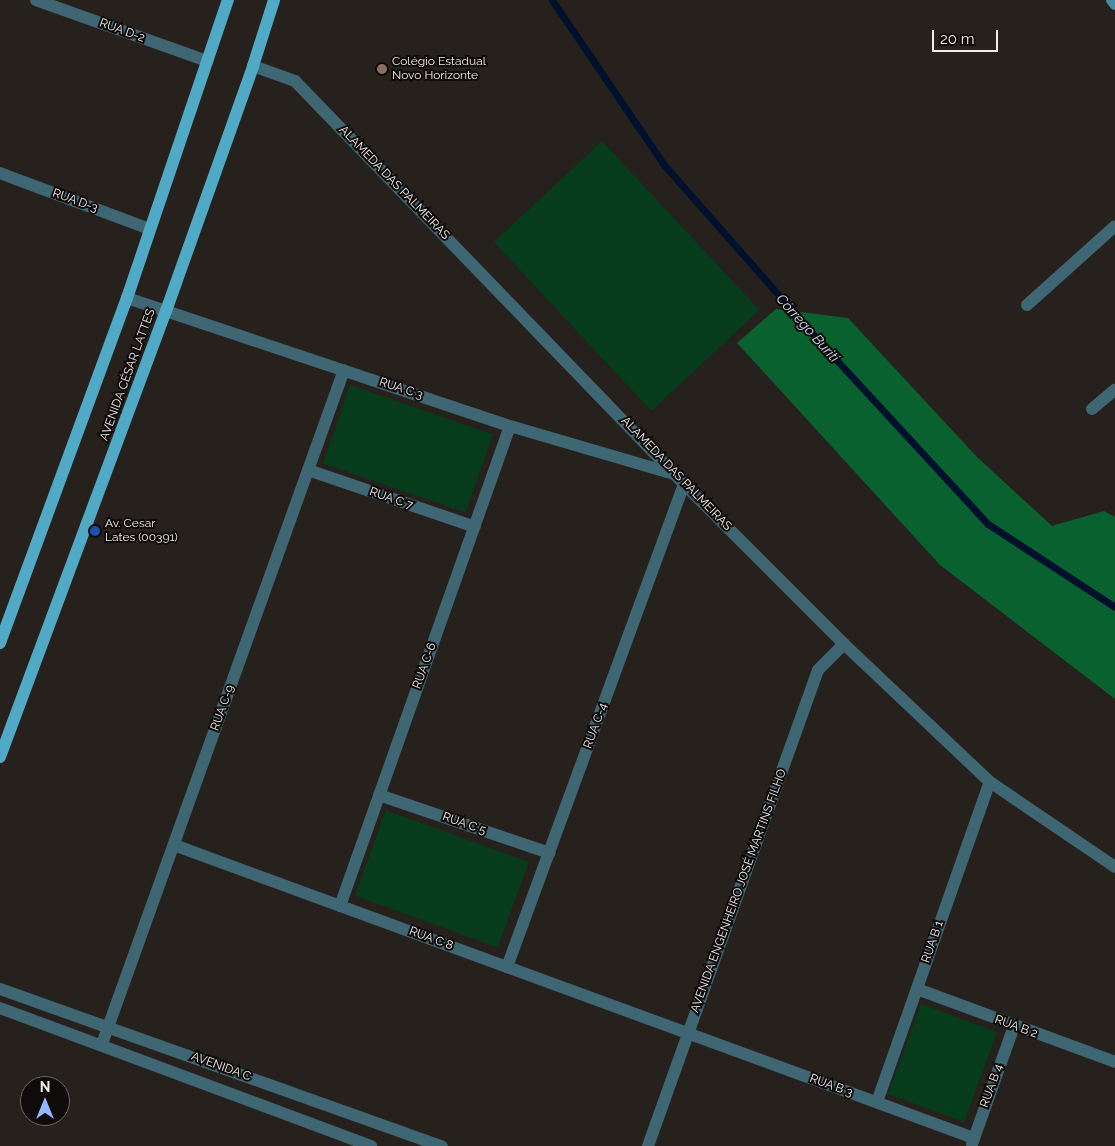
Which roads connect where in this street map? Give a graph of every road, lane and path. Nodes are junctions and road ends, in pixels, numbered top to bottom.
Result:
1 (36, 0) edge
2 (228, 0) edge
3 (274, 0) edge
4 (1112, 0) edge
5 (1115, 4) edge
6 (207, 61) junction
7 (253, 66) junction
8 (0, 173) edge
9 (1115, 226) edge
10 (150, 229) junction
11 (127, 298) junction
12 (1027, 305) dead end
13 (166, 311) junction
14 (344, 370) junction
15 (1115, 390) edge
16 (1092, 409) dead end
17 (510, 426) junction
18 (308, 470) junction
19 (680, 479) junction
20 (474, 527) junction
21 (0, 643) edge
22 (844, 644) junction
23 (0, 757) edge
24 (990, 782) junction
25 (379, 796) junction
26 (174, 845) junction
27 (550, 853) junction
28 (1115, 867) edge
29 (340, 906) junction
30 (508, 967) junction
31 (917, 988) junction
32 (0, 989) edge
33 (0, 1008) edge
34 (1014, 1026) junction
35 (108, 1027) junction
36 (688, 1033) junction
37 (102, 1044) junction
38 (1115, 1062) edge
39 (877, 1102) junction
40 (973, 1142) edge
41 (371, 1146) edge
42 (440, 1146) edge
43 (648, 1146) edge

1 - 6 street, RUA D-2
2 - 6 main road
3 - 7 main road, AVENIDA CÉSAR LATTES
4 - 5 main road
6 - 10 main road
7 - 13 main road, AVENIDA CÉSAR LATTES
7 - 19 street, ALAMEDA DAS PALMEIRAS
8 - 10 street, RUA D-3
9 - 12 street
10 - 11 main road
11 - 13 street, RUA C 3
11 - 21 main road
13 - 14 street, RUA C 3
13 - 23 main road, AVENIDA CÉSAR LATTES
14 - 17 street, RUA C 3
14 - 18 street, RUA C-9
15 - 16 street
17 - 19 street, RUA C 3
17 - 20 street, RUA C-6
18 - 20 street, RUA C 7
18 - 26 street, RUA C-9
19 - 22 street, ALAMEDA DAS PALMEIRAS
19 - 27 street, RUA C-4
20 - 25 street, RUA C-6
22 - 24 street, ALAMEDA DAS PALMEIRAS
22 - 36 street, AVENIDA ENGENHEIRO JOSÉ MARTINS FILHO
24 - 28 street, ALAMEDA DAS PALMEIRAS
24 - 31 street, RUA B 1
25 - 27 street, RUA C 5
25 - 29 street, RUA C-6
26 - 29 street, RUA C 8
26 - 35 street, RUA C-9
27 - 30 street, RUA C-4
29 - 30 street, RUA C 8
30 - 36 street, RUA C 8
31 - 34 street, RUA B 2
31 - 39 street, RUA B 1
32 - 35 street, AVENIDA C
33 - 37 street, AVENIDA C
34 - 38 street, RUA B 2
34 - 40 street, RUA B 4
35 - 37 street, RUA C-9
35 - 42 street, AVENIDA C
36 - 39 street, RUA B 3
36 - 43 street, AVENIDA ENGENHEIRO JOSÉ MARTINS FILHO
37 - 41 street, AVENIDA C
39 - 40 street, RUA B 3

